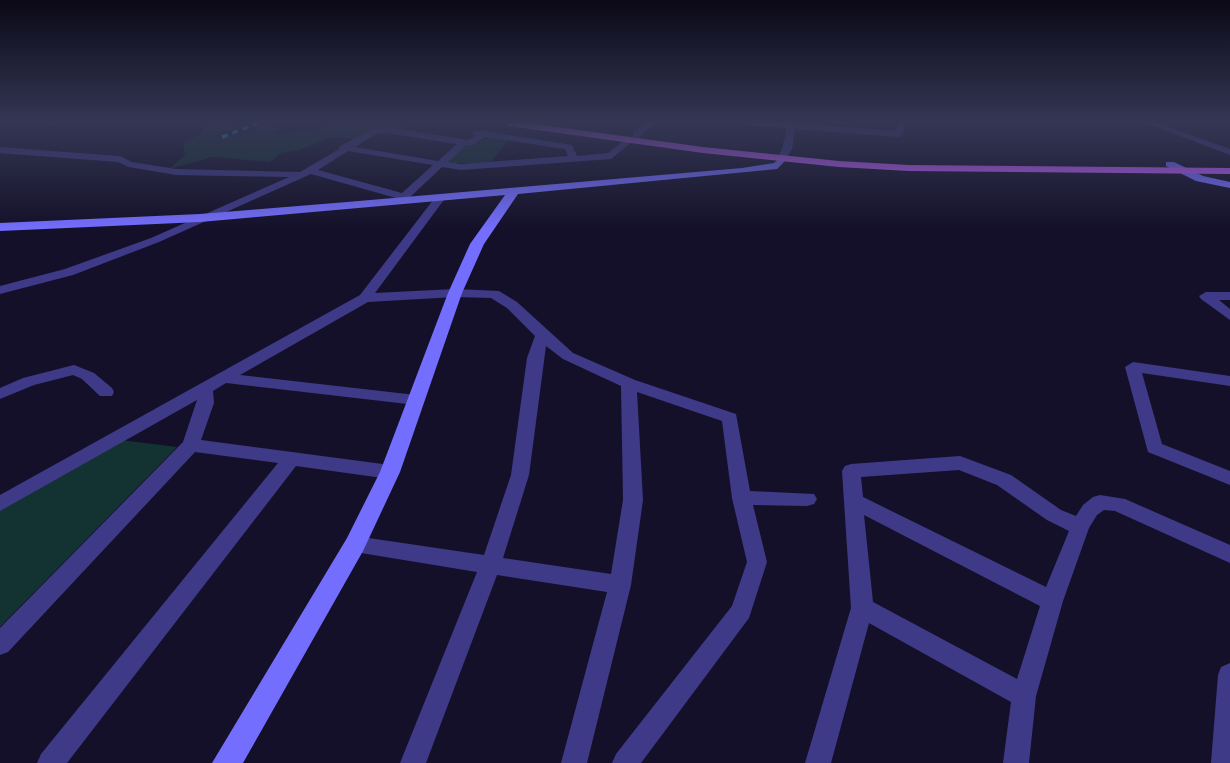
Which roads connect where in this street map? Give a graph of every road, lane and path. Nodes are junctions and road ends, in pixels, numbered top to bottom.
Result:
1 (115, 159) edge
2 (327, 159) edge
3 (403, 159) edge
4 (446, 159) edge
5 (575, 159) joint
6 (580, 159) edge
7 (782, 159) edge
8 (801, 159) edge
9 (439, 165) junction
10 (1230, 165) edge
11 (1175, 167) junction
12 (1230, 171) edge
13 (307, 172) junction
14 (1230, 185) edge
15 (515, 190) junction
16 (441, 197) junction
17 (401, 199) junction
18 (200, 218) junction
19 (0, 227) edge
20 (0, 290) edge
21 (455, 293) junction
22 (1230, 296) edge
23 (365, 298) junction
24 (1230, 316) edge
25 (542, 335) junction
26 (1230, 381) edge
27 (213, 382) junction
28 (629, 384) junction
29 (106, 392) dead end
30 (0, 394) edge
31 (416, 400) junction
32 (191, 445) junction
33 (292, 458) junction
34 (390, 472) junction
35 (1230, 478) edge
36 (742, 498) junction
37 (807, 499) dead end
38 (852, 500) junction
39 (0, 504) edge
40 (1080, 527) junction
41 (355, 544) junction
42 (1230, 554) edge
43 (491, 564) junction
44 (620, 585) junction
45 (1052, 601) junction
46 (862, 608) junction
47 (0, 644) edge
48 (1230, 675) edge
49 (1024, 696) junction
50 (50, 763) edge
51 (227, 763) edge
52 (413, 763) edge
53 (574, 763) edge
54 (625, 763) edge
55 (818, 763) edge
56 (1016, 763) edge
57 (1224, 763) edge

1 - 13 street
2 - 13 street
3 - 9 street
4 - 9 street
5 - 6 street
5 - 9 street
7 - 15 street
8 - 11 main road
9 - 17 street
10 - 11 main road
11 - 12 main road
11 - 14 street
13 - 17 street
13 - 18 street
15 - 16 street
15 - 21 street
16 - 17 street
16 - 23 street
17 - 18 street
18 - 19 street
18 - 20 street
21 - 23 street
21 - 25 street
21 - 31 street
22 - 24 street
23 - 27 street
25 - 28 street
25 - 43 street
26 - 35 street
27 - 31 street
27 - 32 street
27 - 39 street
28 - 36 street
28 - 44 street
29 - 30 street
31 - 34 street
32 - 33 street
32 - 47 street
33 - 34 street
33 - 50 street
34 - 41 street
36 - 37 street
36 - 54 street
38 - 40 street
38 - 45 street
38 - 46 street
40 - 42 street
40 - 45 street
41 - 43 street
41 - 51 street
43 - 44 street
43 - 52 street
44 - 53 street
45 - 49 street
46 - 49 street
46 - 55 street
48 - 57 street
49 - 56 street

